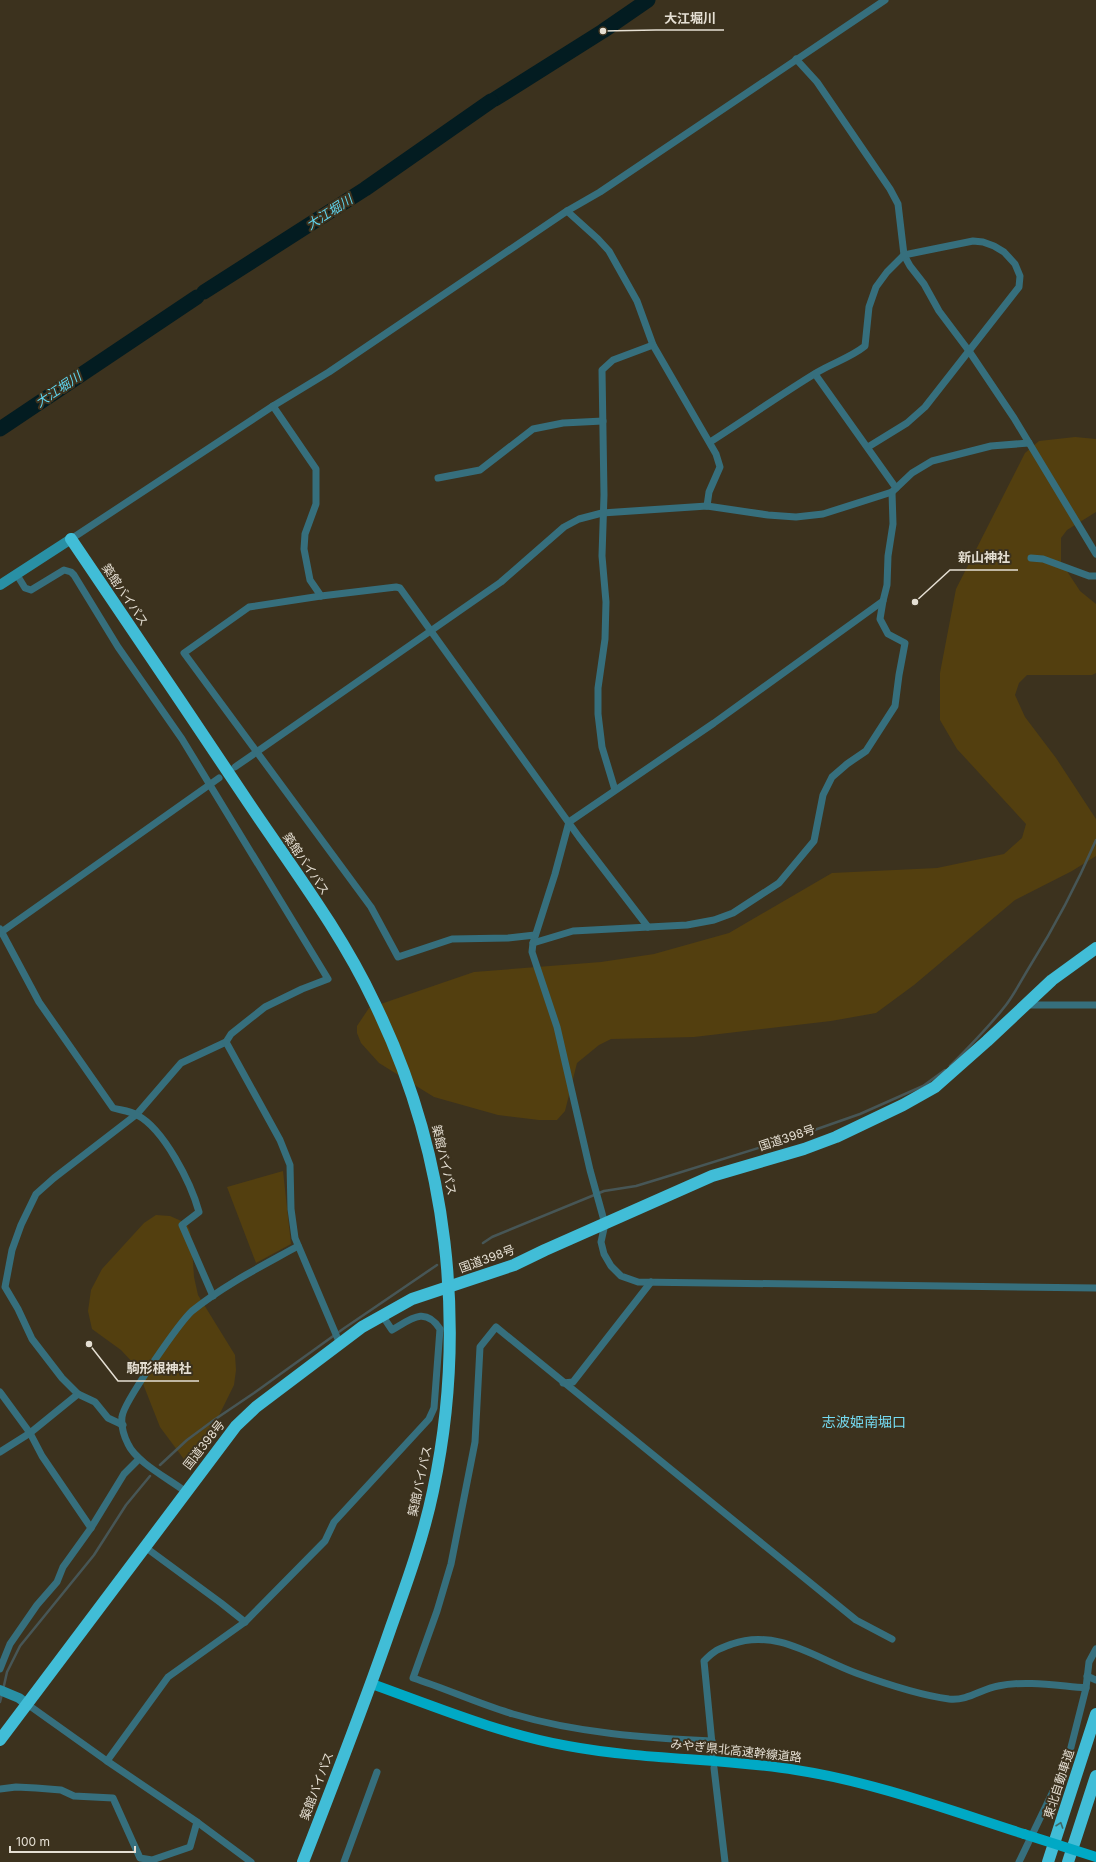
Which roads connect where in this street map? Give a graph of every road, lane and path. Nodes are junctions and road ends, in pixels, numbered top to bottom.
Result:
1 (885, 0) edge
2 (796, 59) junction
3 (567, 211) junction
4 (904, 255) junction
5 (653, 345) junction
6 (969, 351) junction
7 (815, 374) junction
8 (273, 406) junction
9 (602, 421) junction
10 (710, 442) junction
11 (1029, 443) junction
12 (868, 447) junction
13 (438, 478) dead end
14 (894, 490) junction
15 (707, 506) junction
16 (602, 513) junction
17 (71, 539) junction
18 (1096, 554) edge
19 (1031, 558) dead end
20 (17, 576) junction
21 (1096, 576) edge
22 (0, 585) edge
23 (321, 596) junction
24 (883, 601) junction
25 (429, 631) junction
26 (256, 751) junction
27 (235, 767) dead end
28 (219, 778) dead end
29 (208, 785) junction
30 (615, 790) junction
31 (569, 822) junction
32 (648, 927) junction
33 (1, 931) edge
34 (535, 935) junction
35 (533, 943) junction
36 (1096, 948) edge
37 (1026, 1005) junction
38 (1096, 1005) edge
39 (226, 1042) junction
40 (137, 1114) junction
41 (605, 1224) junction
42 (298, 1246) junction
43 (651, 1282) junction
44 (449, 1287) junction
45 (1096, 1288) edge
46 (213, 1296) junction
47 (382, 1315) junction
48 (338, 1340) junction
49 (563, 1383) junction
50 (0, 1392) edge
51 (78, 1394) junction
52 (123, 1425) junction
53 (30, 1433) junction
54 (0, 1452) edge
55 (139, 1458) junction
56 (186, 1492) junction
57 (91, 1528) junction
58 (145, 1547) junction
59 (245, 1622) junction
60 (892, 1639) dead end
61 (1096, 1649) edge
62 (0, 1669) edge
63 (1087, 1676) junction
64 (1096, 1680) edge
65 (372, 1684) junction
66 (1086, 1688) junction
67 (0, 1690) edge
68 (27, 1704) junction
69 (1096, 1714) edge
70 (0, 1740) edge
71 (712, 1741) junction
72 (713, 1754) dead end
73 (107, 1762) junction
74 (714, 1768) dead end
75 (377, 1772) dead end
76 (1096, 1776) edge
77 (0, 1789) edge
78 (197, 1822) junction
79 (1096, 1857) edge
80 (251, 1862) edge
81 (303, 1862) edge
82 (344, 1862) edge
83 (725, 1862) edge
84 (1019, 1862) edge
85 (1048, 1862) edge
86 (1068, 1862) edge

1 - 2 street
2 - 3 street
2 - 4 street
3 - 5 street
3 - 8 street
4 - 6 street
4 - 6 street
4 - 7 street
5 - 9 street
5 - 10 street
6 - 11 street
6 - 12 street
7 - 10 street
7 - 12 street
8 - 17 street
8 - 23 street
9 - 13 street
9 - 16 street
10 - 15 street
11 - 14 street
11 - 18 street
12 - 14 street
14 - 15 street
14 - 24 street
15 - 16 street
16 - 25 street
16 - 30 street
17 - 20 street
17 - 44 highway, 築館バイパス
19 - 21 street
20 - 22 street
20 - 29 street
23 - 25 street
23 - 26 street
24 - 30 street
24 - 32 street
25 - 26 street
25 - 31 street
26 - 27 street
26 - 34 street
28 - 29 street
29 - 33 street
29 - 39 street
30 - 31 street
31 - 32 street
31 - 34 street
32 - 35 street
33 - 40 street
34 - 35 street
35 - 41 street
36 - 37 highway, 国道398号
37 - 38 street
37 - 41 highway, 国道398号
39 - 40 street
39 - 42 street
40 - 46 street
40 - 51 street
41 - 43 street
41 - 44 highway, 国道398号
42 - 46 street
42 - 48 street
43 - 45 street
43 - 49 street
44 - 47 highway, 国道398号
44 - 65 highway, 築館バイパス
46 - 52 street
47 - 48 highway, 国道398号
47 - 59 street
48 - 56 highway, 国道398号
49 - 60 street
49 - 71 street
50 - 53 street
51 - 52 street
51 - 53 street
52 - 55 street
53 - 54 street
53 - 57 street
55 - 56 street
55 - 57 street
56 - 58 highway, 国道398号
57 - 62 street
58 - 59 street
58 - 68 highway, 国道398号
59 - 73 street
61 - 63 street
63 - 64 street
63 - 66 street
65 - 79 main road, みやぎ県北高速幹線道路, bridge
65 - 81 highway, 築館バイパス
66 - 71 street
66 - 84 street
67 - 68 street
68 - 70 highway, 国道398号
68 - 73 street
85 -> 69 highway, 東北自動車道
71 - 72 street
73 - 78 street
74 - 83 street
75 - 82 street
76 - 86 highway
77 - 78 street
78 - 80 street

